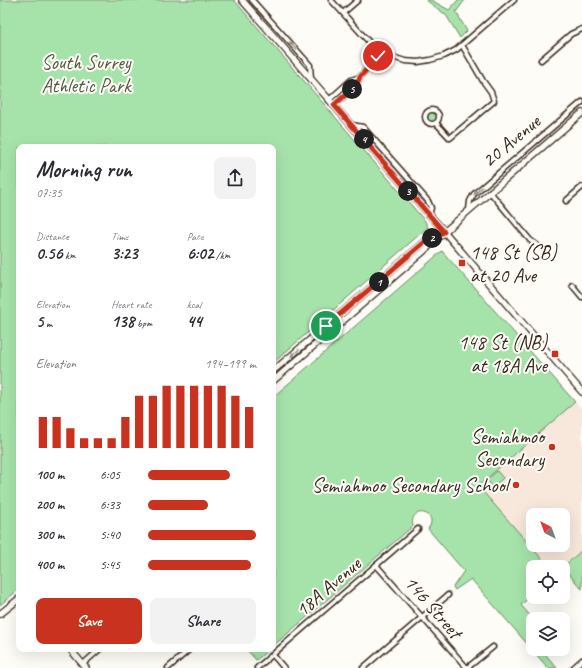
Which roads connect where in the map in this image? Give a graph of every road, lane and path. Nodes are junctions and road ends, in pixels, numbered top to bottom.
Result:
1 (242, 0) edge
2 (252, 0) edge
3 (332, 0) edge
4 (358, 0) edge
5 (514, 0) edge
6 (343, 13) junction
7 (582, 29) edge
8 (462, 45) junction
9 (380, 53) junction
10 (541, 60) dead end
11 (360, 77) junction
12 (311, 79) junction
13 (330, 100) junction
14 (582, 102) edge
15 (334, 105) junction
16 (582, 113) edge
17 (436, 123) dead end
18 (582, 187) edge
19 (490, 192) junction
20 (566, 201) dead end
21 (469, 210) junction
22 (444, 232) junction
23 (536, 245) dead end
24 (572, 285) dead end
25 (582, 297) edge
26 (276, 369) edge
27 (276, 378) edge
28 (581, 389) edge
29 (418, 529) dead end
30 (376, 565) junction
31 (448, 595) dead end
32 (16, 601) edge
33 (0, 614) edge
34 (422, 618) junction
35 (493, 647) dead end
36 (72, 652) edge
37 (97, 652) edge
38 (187, 652) edge
39 (273, 655) junction
40 (582, 660) edge
41 (84, 666) edge
42 (168, 668) edge
43 (257, 668) edge
44 (284, 668) edge
45 (363, 668) edge
46 (467, 668) edge
47 (573, 668) edge

1 - 12 street
12 -> 2 street
3 - 6 street
4 - 6 street
5 - 8 street
6 - 9 street
7 - 10 street
8 - 9 street
8 - 17 street
9 - 11 street
11 - 13 street
11 - 15 street
12 - 13 street
13 - 15 street
14 -> 21 street, 20 Avenue
15 - 22 street
16 - 19 street, 20 Avenue
18 - 20 street
19 - 21 street, 20 Avenue
19 - 23 street
21 - 22 street, 20 Avenue
22 -> 26 street, 20 Avenue
22 - 27 street, 20 Avenue
22 - 28 street
24 - 25 street
29 - 30 street, 18A Avenue
30 - 34 street, 146 Street
30 - 39 street, 18A Avenue
31 - 34 street
32 - 33 street
34 - 45 street
34 - 46 street, 146 Street
35 - 46 street
36 - 41 street
37 - 41 street
38 - 42 street
39 - 43 street, 18A Avenue
39 - 44 street
40 - 47 street

